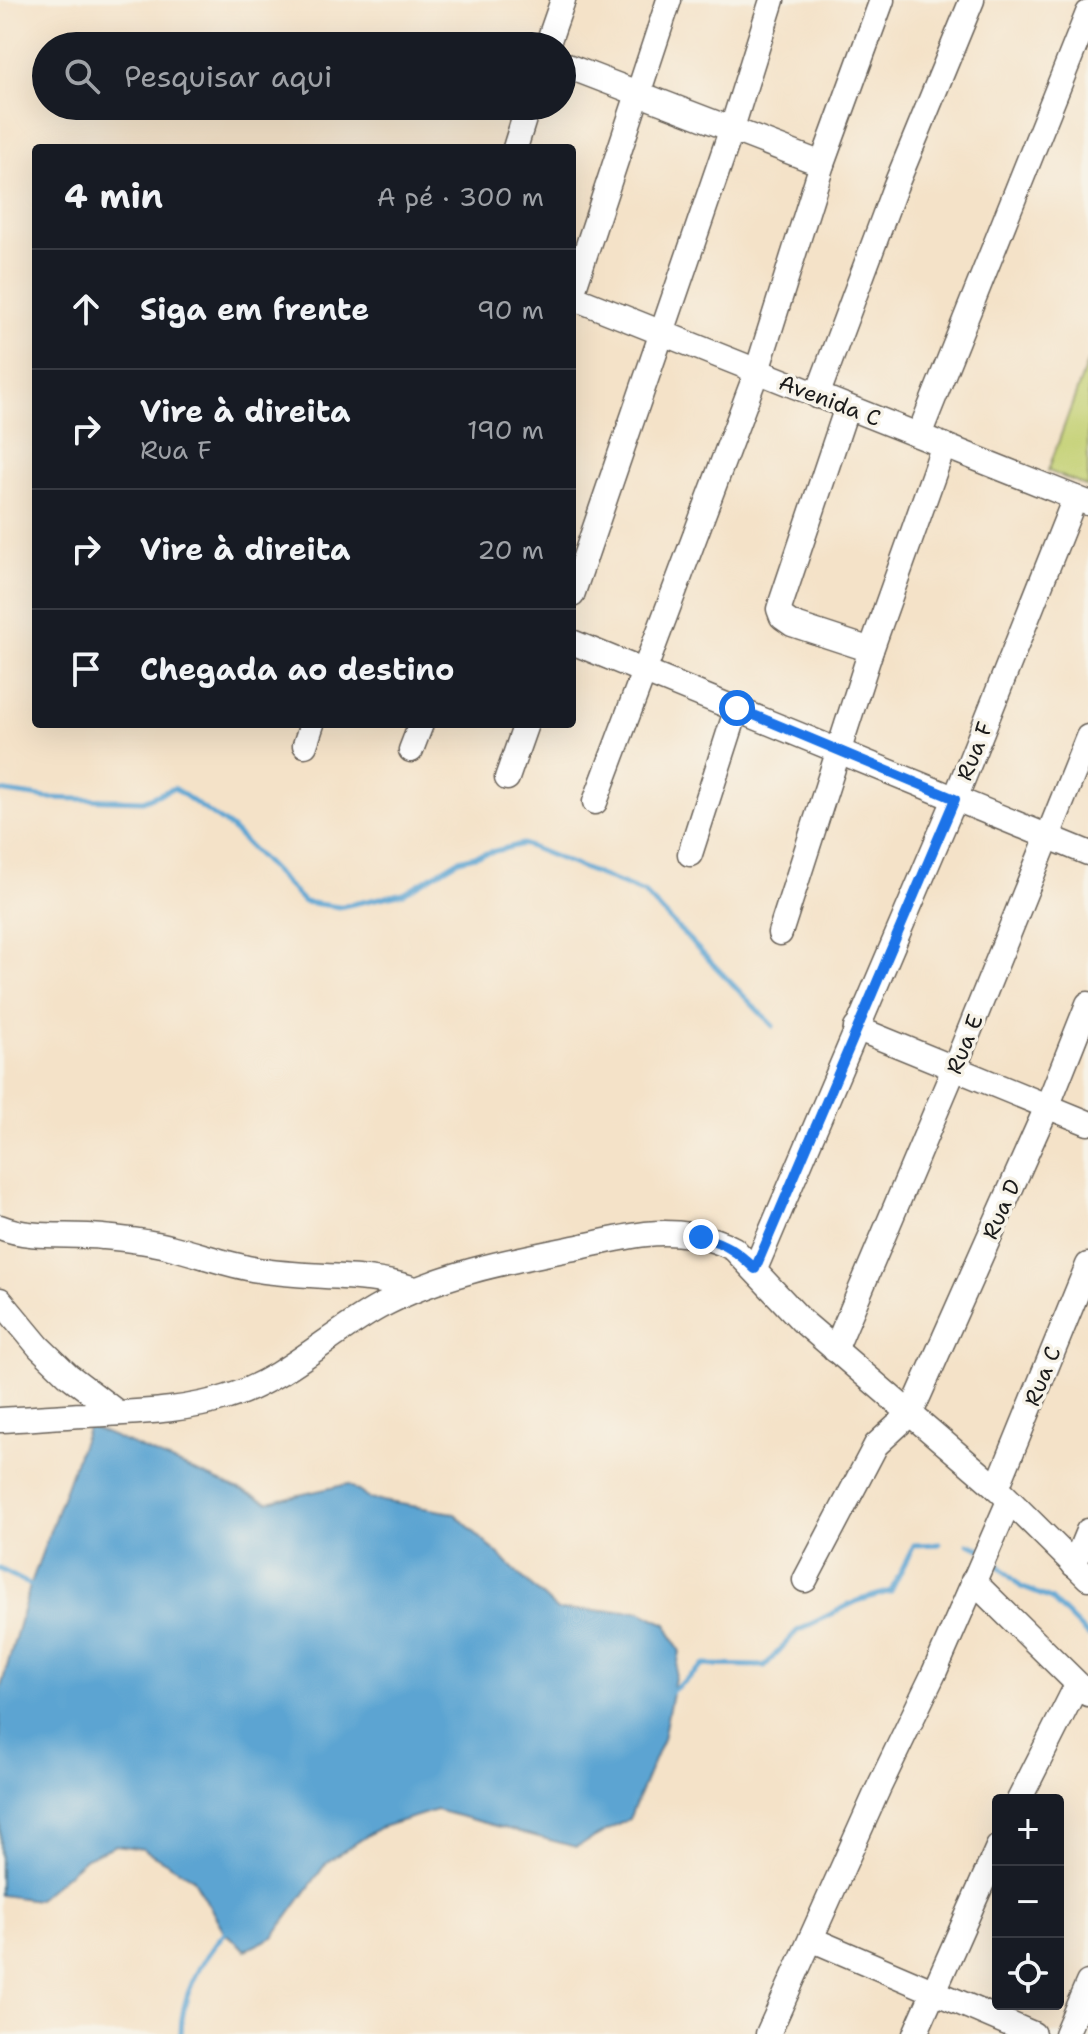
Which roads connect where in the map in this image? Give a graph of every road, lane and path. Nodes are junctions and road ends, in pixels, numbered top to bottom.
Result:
1 (563, 0) edge
2 (669, 0) edge
3 (772, 0) edge
4 (882, 0) edge
5 (972, 0) edge
6 (1088, 13) edge
7 (552, 32) edge
8 (576, 70) edge
9 (638, 95) junction
10 (524, 120) edge
11 (731, 131) junction
12 (516, 144) edge
13 (822, 164) junction
14 (576, 283) edge
15 (576, 297) edge
16 (660, 334) junction
17 (757, 371) junction
18 (817, 396) junction
19 (847, 407) junction
20 (919, 435) junction
21 (944, 445) junction
22 (1082, 500) edge
23 (576, 583) edge
24 (576, 644) edge
25 (871, 650) junction
26 (644, 670) junction
27 (737, 708) junction
28 (419, 728) edge
29 (525, 728) edge
30 (1088, 737) edge
31 (411, 750) dead end
32 (838, 750) junction
33 (507, 778) dead end
34 (955, 799) junction
35 (595, 802) dead end
36 (1046, 837) junction
37 (1088, 853) edge
38 (690, 854) dead end
39 (780, 933) dead end
40 (1088, 1004) edge
41 (856, 1028) junction
42 (954, 1069) junction
43 (1047, 1107) junction
44 (1088, 1123) edge
45 (0, 1227) edge
46 (1088, 1265) edge
47 (755, 1269) junction
48 (415, 1289) junction
49 (0, 1300) edge
50 (835, 1350) junction
51 (118, 1413) junction
52 (911, 1413) junction
53 (0, 1420) edge
54 (1003, 1494) junction
55 (1088, 1531) edge
56 (1081, 1572) edge
57 (805, 1580) dead end
58 (973, 1581) junction
59 (1083, 1689) edge
60 (1022, 1794) edge
61 (992, 1861) edge
62 (811, 1939) junction
63 (1088, 1983) edge
64 (934, 1992) junction
65 (768, 2034) edge
66 (915, 2034) edge
67 (1033, 2034) edge
68 (1066, 2034) edge

1 - 7 street
2 - 9 street
3 - 11 street
4 - 13 street
5 - 18 street
6 - 20 street
8 - 9 street
9 - 11 street
9 - 14 street
10 - 12 street
11 - 13 street
11 - 16 street
13 - 17 street
15 - 16 street, Avenida C
16 - 17 street, Avenida C
16 - 23 street
17 - 18 street, Avenida C
17 - 26 street
18 - 19 street, Avenida C
19 - 20 street, Avenida C
19 - 25 street
20 - 21 street, Avenida C
21 - 22 street, Avenida C
21 - 25 street
22 - 34 street, Rua F
24 - 26 street
25 - 32 street
26 - 27 street
26 - 35 street
27 - 32 street
27 - 38 street
28 - 31 street
29 - 33 street
30 - 36 street, Rua E
32 - 34 street
32 - 39 street
34 - 36 street
34 - 41 street, Rua F
36 - 37 street
36 - 42 street, Rua E
40 - 43 street, Rua D
41 - 42 street
41 - 47 street, Rua F
42 - 43 street
42 - 50 street, Rua E
43 - 44 street
43 - 52 street, Rua D
45 - 48 street
46 - 54 street, Rua C
47 - 48 street
47 - 50 street
48 - 51 street
49 - 51 street
50 - 52 street
51 - 53 street
52 - 54 street
52 - 57 street
54 - 56 street
54 - 58 street, Rua C
55 - 56 street
58 - 59 street
58 - 62 street, Rua C
59 - 60 street
61 - 64 street
62 - 64 street
62 - 65 street, Rua C
63 - 68 street
64 - 66 street
64 - 67 street

